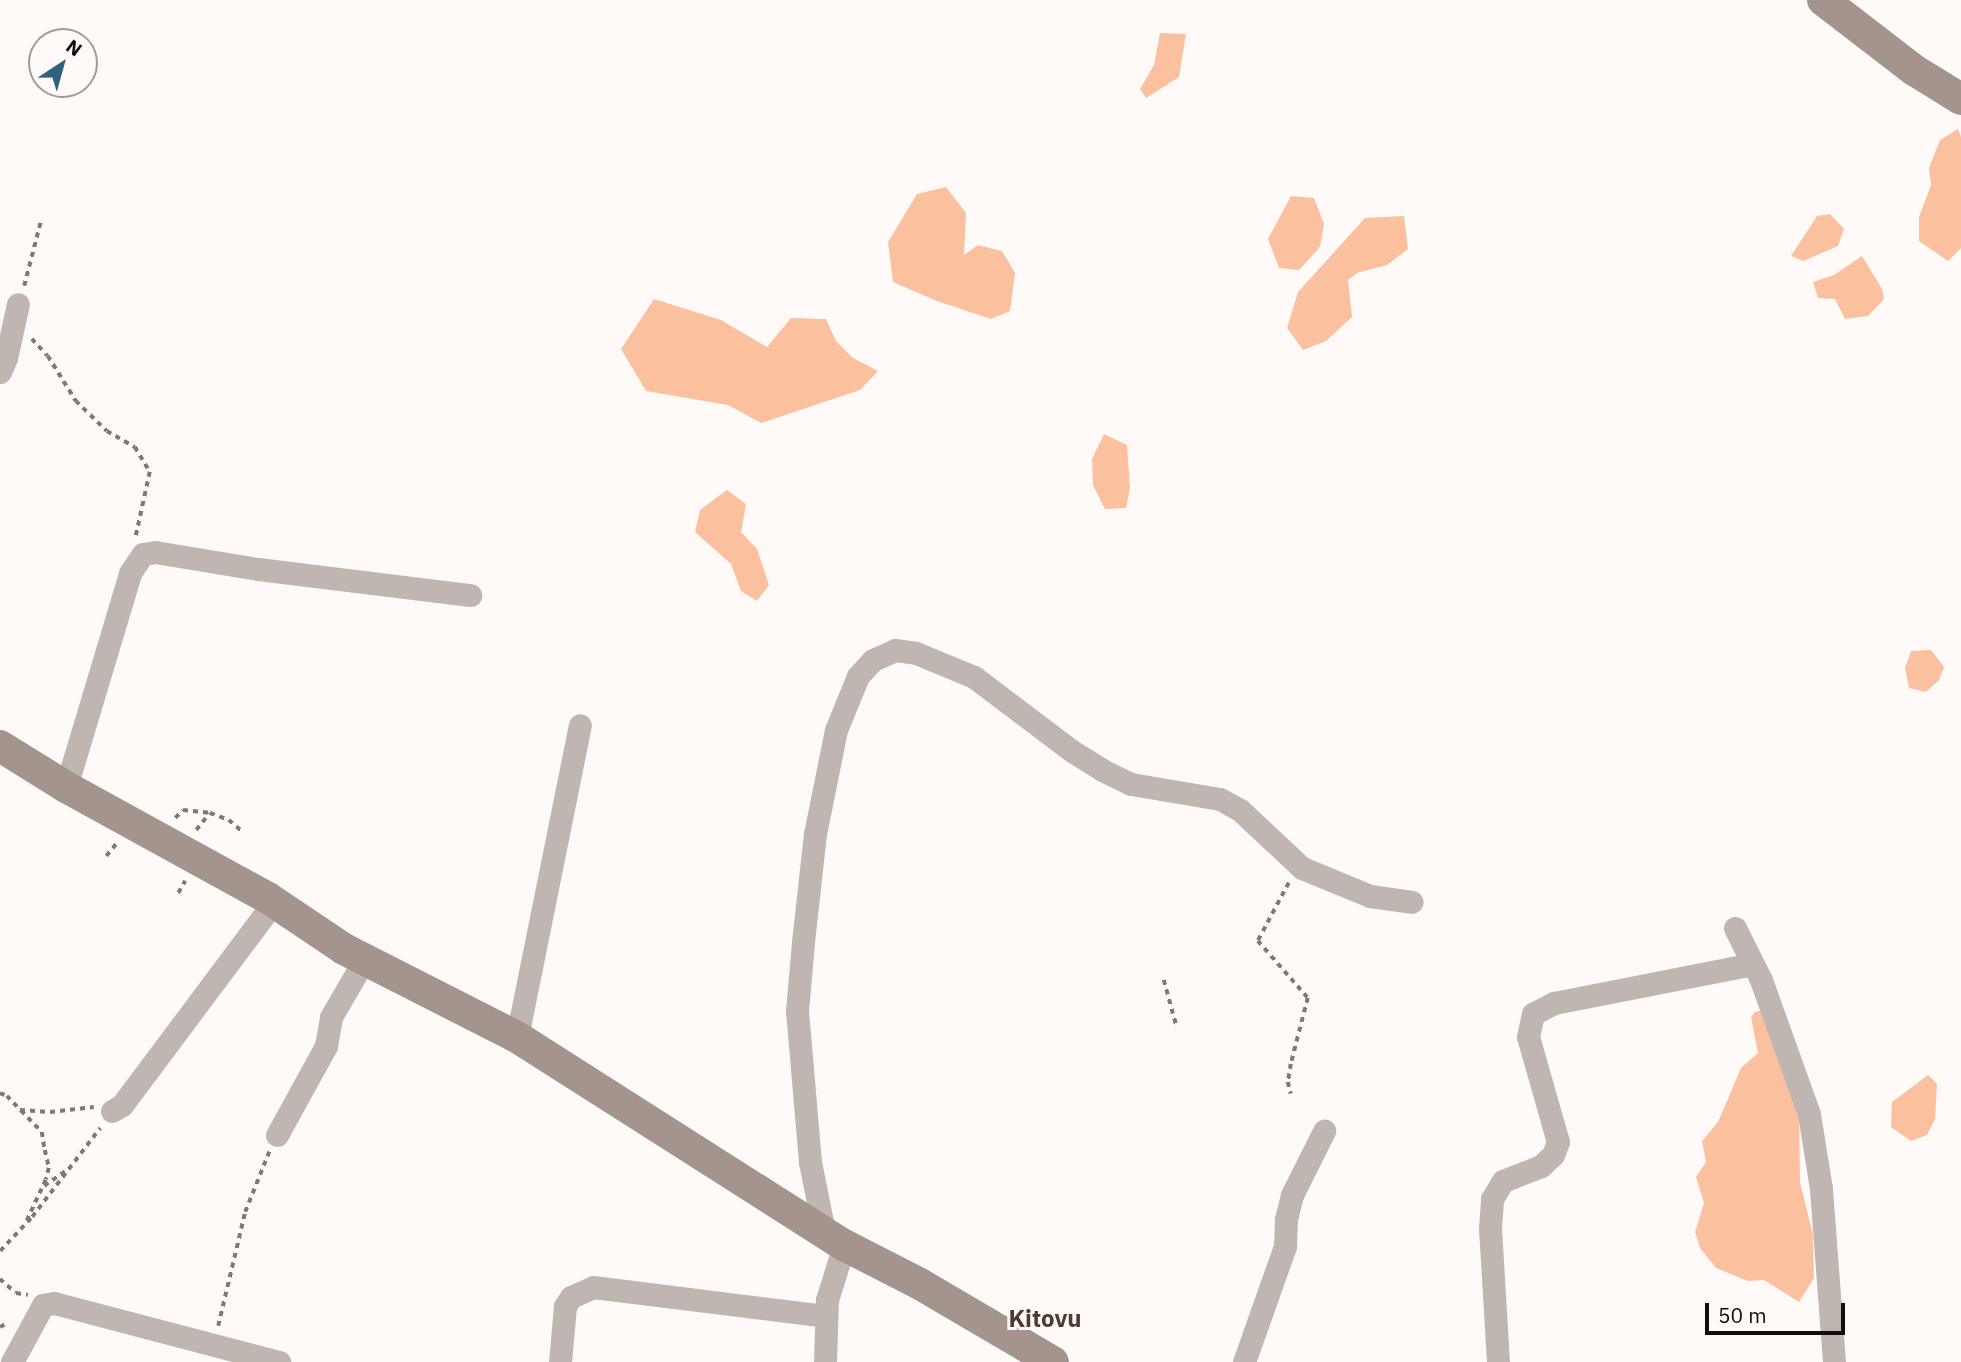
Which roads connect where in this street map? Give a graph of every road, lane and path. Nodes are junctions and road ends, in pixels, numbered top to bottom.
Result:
1 (1823, 0) edge
2 (1961, 99) edge
3 (40, 220) dead end
4 (18, 304) junction
5 (0, 372) edge
6 (136, 561) junction
7 (470, 595) dead end
8 (580, 724) dead end
9 (0, 746) edge
10 (66, 787) junction
11 (243, 832) dead end
12 (139, 834) junction
13 (106, 856) dead end
14 (1302, 868) junction
15 (274, 902) junction
16 (1412, 902) dead end
17 (1735, 929) dead end
18 (364, 960) junction
19 (1752, 964) junction
20 (1164, 980) dead end
21 (1177, 1028) dead end
22 (517, 1037) junction
23 (0, 1093) edge
24 (1291, 1094) dead end
25 (20, 1110) junction
26 (112, 1111) junction
27 (1324, 1131) dead end
28 (277, 1135) joint
29 (69, 1168) junction
30 (43, 1187) junction
31 (26, 1223) junction
32 (834, 1238) junction
33 (0, 1251) edge
34 (0, 1279) edge
35 (43, 1305) junction
36 (825, 1316) junction
37 (212, 1346) junction
38 (12, 1362) edge
39 (279, 1362) edge
40 (560, 1362) edge
41 (825, 1362) edge
42 (1053, 1362) edge
43 (1244, 1362) edge
44 (1498, 1362) edge
45 (1834, 1362) edge

1 - 2 street
3 - 4 path
4 - 5 street
4 - 6 path
6 - 7 street
6 - 10 street
8 - 22 street
9 - 10 street
10 - 12 street
11 - 12 path
12 - 13 path
12 - 15 street
14 - 16 street
14 - 24 path
14 - 32 street
15 - 18 street
15 - 26 street
17 - 19 street
18 - 22 street
18 - 28 street
19 - 44 street
19 - 45 street
20 - 21 path
22 - 32 street
23 - 25 path
25 - 26 path
25 - 30 path
26 - 29 path
27 - 43 street
28 - 37 path
29 - 30 path
29 - 31 path
30 - 31 path
31 - 33 path
32 - 36 street
32 - 42 street
34 - 35 path
35 - 37 street
35 - 38 street
36 - 40 street
36 - 41 street
37 - 39 street

